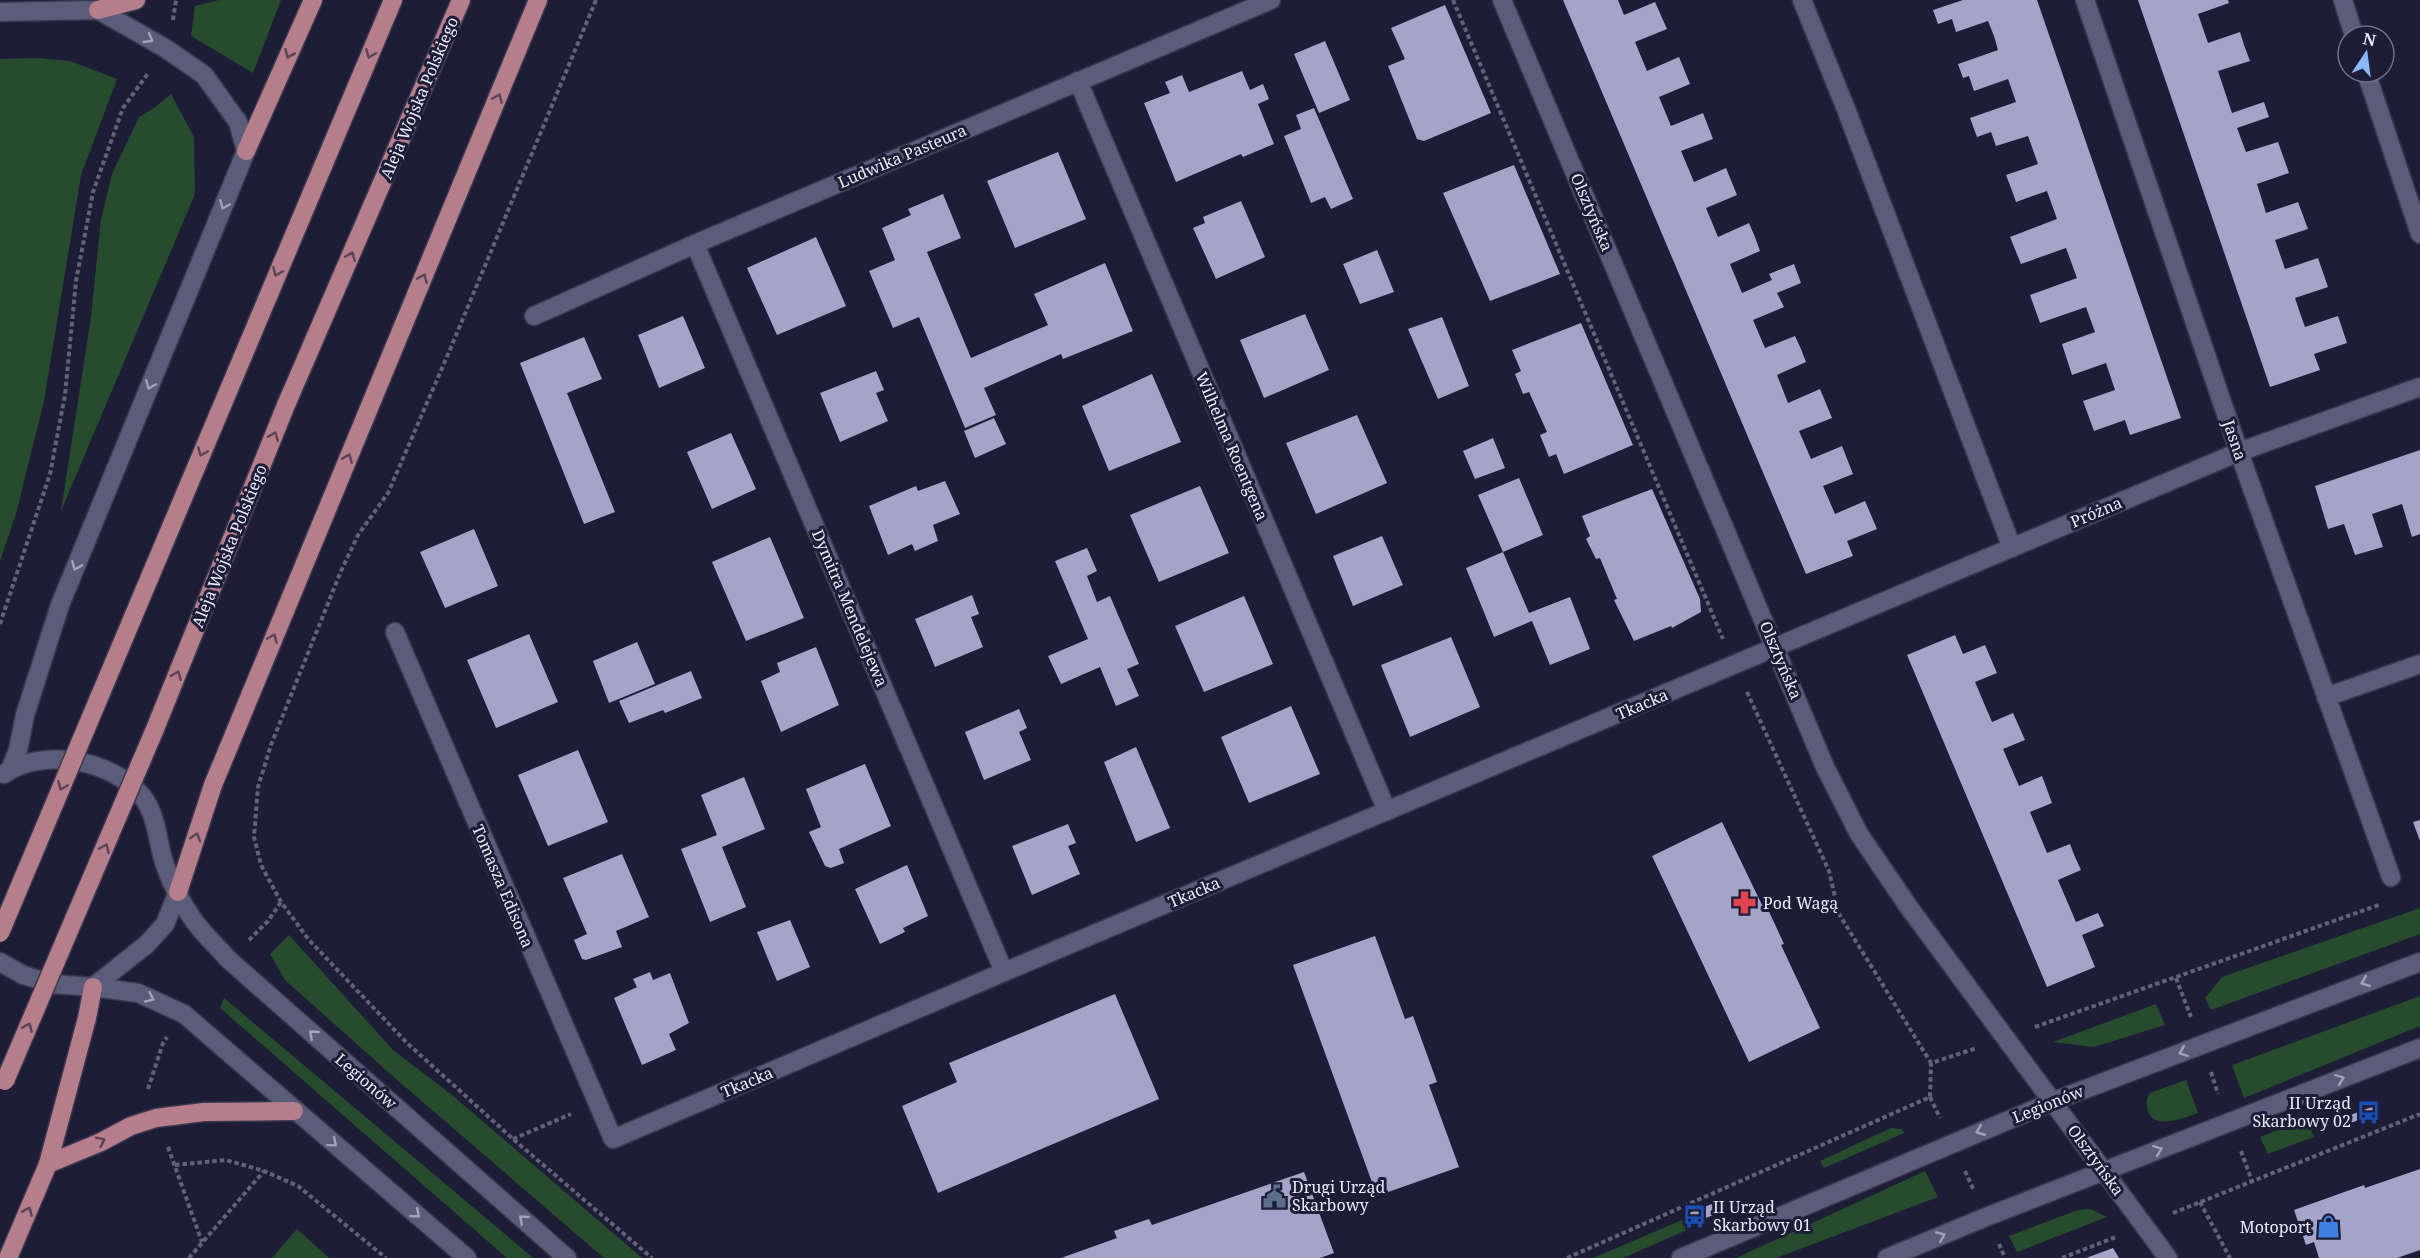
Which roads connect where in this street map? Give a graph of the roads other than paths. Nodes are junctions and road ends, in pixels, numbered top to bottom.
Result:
1 (136, 0) edge
2 (313, 0) edge
3 (393, 0) edge
4 (461, 0) edge
5 (538, 0) edge
6 (1271, 0) edge
7 (1502, 0) edge
8 (1802, 0) edge
9 (2085, 0) edge
10 (2343, 0) edge
11 (98, 10) junction
12 (0, 12) edge
13 (2351, 24) edge
14 (1078, 81) junction
15 (2370, 84) edge
16 (246, 151) junction
17 (2420, 234) edge
18 (695, 244) junction
19 (534, 316) dead end
20 (2420, 387) edge
21 (2239, 452) junction
22 (2012, 548) junction
23 (394, 632) dead end
24 (1776, 648) junction
25 (2420, 664) edge
26 (2326, 696) junction
27 (5, 773) edge
28 (1387, 811) junction
29 (2391, 877) dead end
30 (178, 892) junction
31 (0, 933) edge
32 (0, 962) edge
33 (2420, 962) edge
34 (1004, 972) junction
35 (93, 987) junction
36 (2420, 1048) edge
37 (2, 1087) edge
38 (2054, 1101) junction
39 (294, 1111) junction
40 (614, 1139) joint
41 (48, 1164) junction
42 (2104, 1171) junction
43 (8, 1258) edge
44 (467, 1258) edge
45 (567, 1258) edge
46 (1681, 1258) edge
47 (1887, 1258) edge
48 (2168, 1258) edge

1 - 11 main road
2 -> 16 main road
3 -> 31 main road, bridge
37 -> 4 main road, Aleja Wojska Polskiego, bridge
30 -> 5 main road
6 - 14 street, Ludwika Pasteura
7 - 24 street, Olsztyńska
8 - 22 street
9 - 21 street, Jasna
10 - 13 street
11 - 12 street
11 -> 16 street
14 - 18 street, Ludwika Pasteura
14 - 28 street, Wilhelma Roentgena
15 - 17 street
16 -> 27 street
18 - 19 street, Ludwika Pasteura
18 - 34 street, Dymitra Mendelejewa
20 - 21 street, Próżna
21 - 22 street, Próżna
21 - 26 street, Jasna
22 - 24 street, Próżna
23 - 40 street, Tomasza Edisona
24 - 28 street, Tkacka
24 - 38 street, Olsztyńska
25 - 26 street
26 - 29 street, Jasna
27 - 30 street, Legionów
28 - 34 street, Tkacka
30 - 35 street
45 -> 30 street, Legionów
32 - 35 street
33 -> 38 street, Legionów
34 - 40 street, Tkacka
35 -> 39 street
35 - 41 main road
42 -> 36 street
38 - 42 street, Olsztyńska
38 -> 46 street, Legionów
41 -> 39 main road
39 -> 44 street
43 -> 41 main road
47 -> 42 street
42 - 48 street, Olsztyńska

